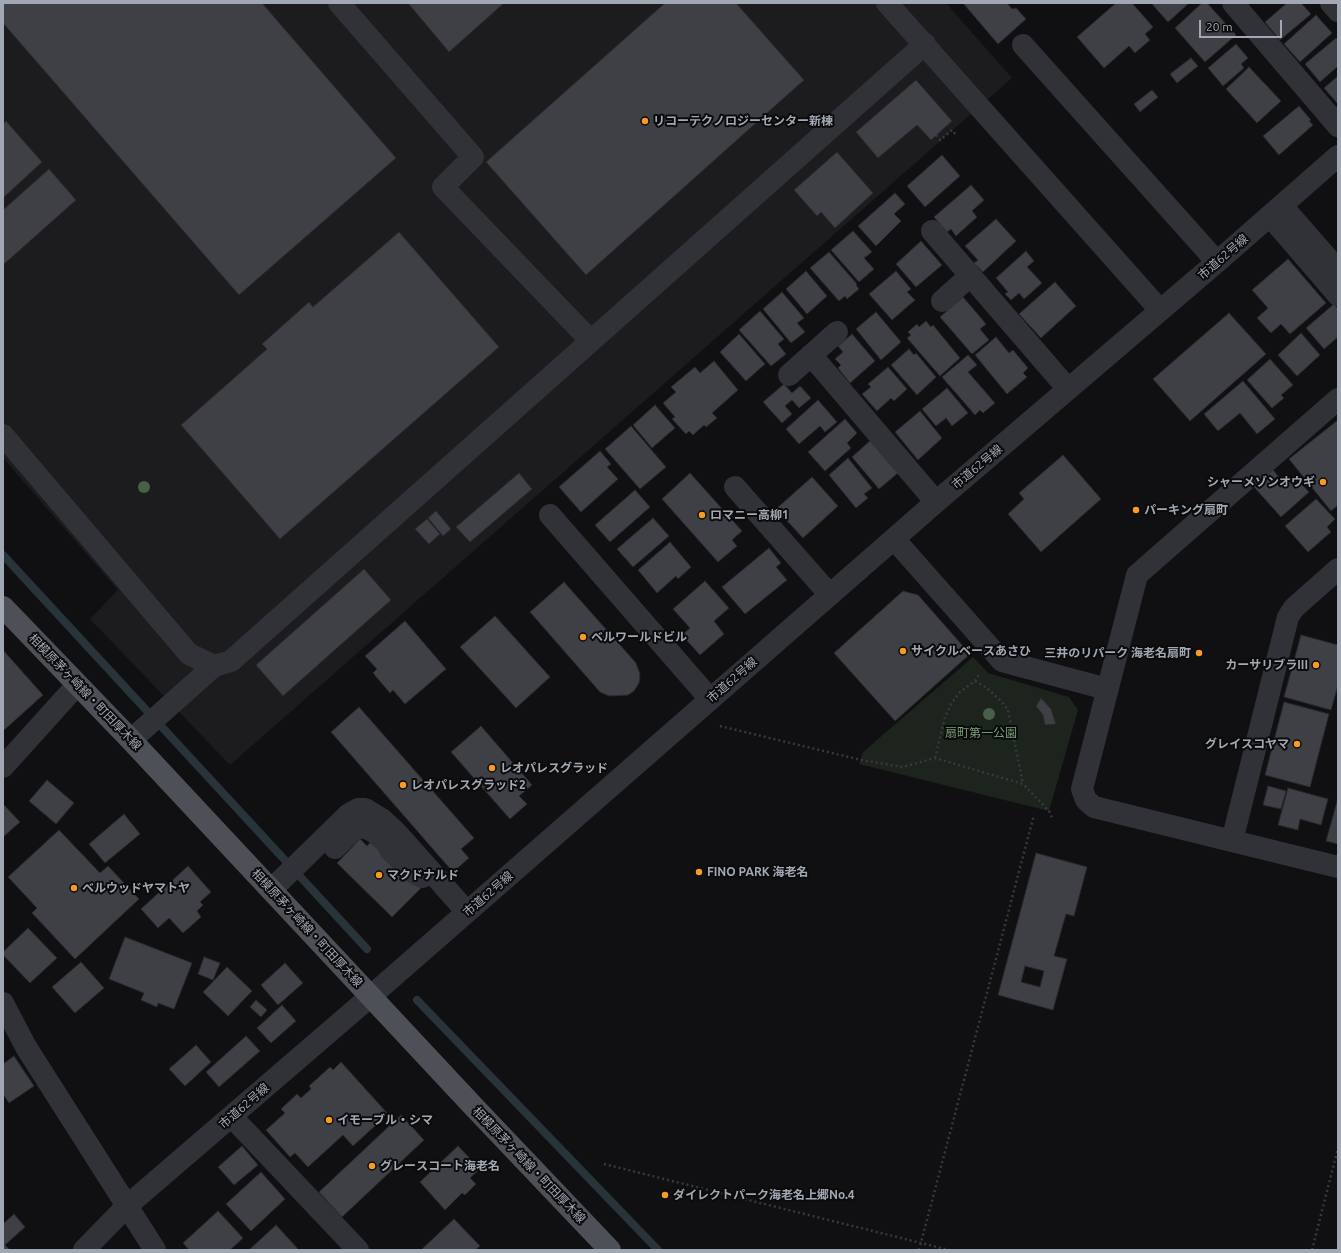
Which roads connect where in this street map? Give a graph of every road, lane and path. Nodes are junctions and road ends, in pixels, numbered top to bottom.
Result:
1 (339, 3) edge
2 (888, 3) edge
3 (1233, 3) edge
4 (1331, 3) edge
5 (1338, 11) edge
6 (924, 44) junction
7 (1023, 45) dead end
8 (1338, 126) edge
9 (936, 135) dead end
10 (956, 135) dead end
11 (1338, 156) edge
12 (1276, 211) junction
13 (932, 231) dead end
14 (1217, 262) junction
15 (1338, 270) edge
16 (970, 276) junction
17 (1338, 294) edge
18 (942, 301) dead end
19 (1160, 310) junction
20 (836, 332) dead end
21 (591, 341) junction
22 (810, 355) junction
23 (789, 374) dead end
24 (1068, 389) junction
25 (1338, 399) edge
26 (3, 434) edge
27 (735, 487) dead end
28 (936, 502) junction
29 (550, 515) dead end
30 (894, 539) junction
31 (1338, 569) edge
32 (830, 595) junction
33 (3, 607) edge
34 (214, 666) junction
35 (983, 668) dead end
36 (975, 681) junction
37 (77, 685) junction
38 (1107, 689) junction
39 (710, 699) junction
40 (717, 725) dead end
41 (131, 740) junction
42 (935, 758) junction
43 (3, 767) edge
44 (1023, 784) junction
45 (1034, 815) dead end
46 (1053, 820) dead end
47 (1232, 841) junction
48 (1338, 867) edge
49 (271, 890) junction
50 (467, 912) junction
51 (371, 996) junction
52 (3, 1003) edge
53 (232, 1117) junction
54 (1338, 1148) edge
55 (604, 1164) dead end
56 (127, 1206) junction
57 (920, 1243) junction
58 (84, 1250) edge
59 (155, 1250) edge
60 (358, 1250) edge
61 (610, 1250) edge
62 (919, 1250) edge
63 (949, 1250) edge
64 (1312, 1250) edge

1 - 21 street
2 - 6 street
3 - 8 street
4 - 5 street
6 - 19 street
6 - 21 street
7 - 14 street
9 - 10 path
11 - 12 street, 市道62号線
12 - 14 street, 市道62号線
12 - 15 street
12 - 17 street
13 - 16 street
14 - 19 street, 市道62号線
16 - 18 street
16 - 24 street
19 - 24 street, 市道62号線
20 - 22 street
21 - 34 street
22 - 23 street
22 - 28 street
24 - 28 street, 市道62号線
25 - 38 street
26 - 34 street
27 - 32 street
28 - 30 street, 市道62号線
29 - 39 street
30 - 32 street, 市道62号線
30 - 38 street
31 - 47 street
32 - 39 street, 市道62号線
33 - 37 main road, 相模原茅ヶ崎線・町田厚木線
34 - 41 street
35 - 36 path
36 - 42 path
36 - 44 path
37 - 41 main road, 相模原茅ヶ崎線・町田厚木線
37 - 43 street
38 - 47 street
39 - 50 street, 市道62号線
40 - 42 path
41 - 49 main road, 相模原茅ヶ崎線・町田厚木線
42 - 44 path
44 - 46 path
45 - 57 path
47 - 48 street
49 - 50 street
49 - 51 main road, 相模原茅ヶ崎線・町田厚木線
50 - 51 street, 市道62号線
51 - 53 street, 市道62号線
51 - 61 main road, 相模原茅ヶ崎線・町田厚木線
52 - 56 street
53 - 56 street, 市道62号線
53 - 60 street
54 - 64 path
55 - 57 path
56 - 58 street, 市道62号線
56 - 59 street
57 - 62 path
57 - 63 path

